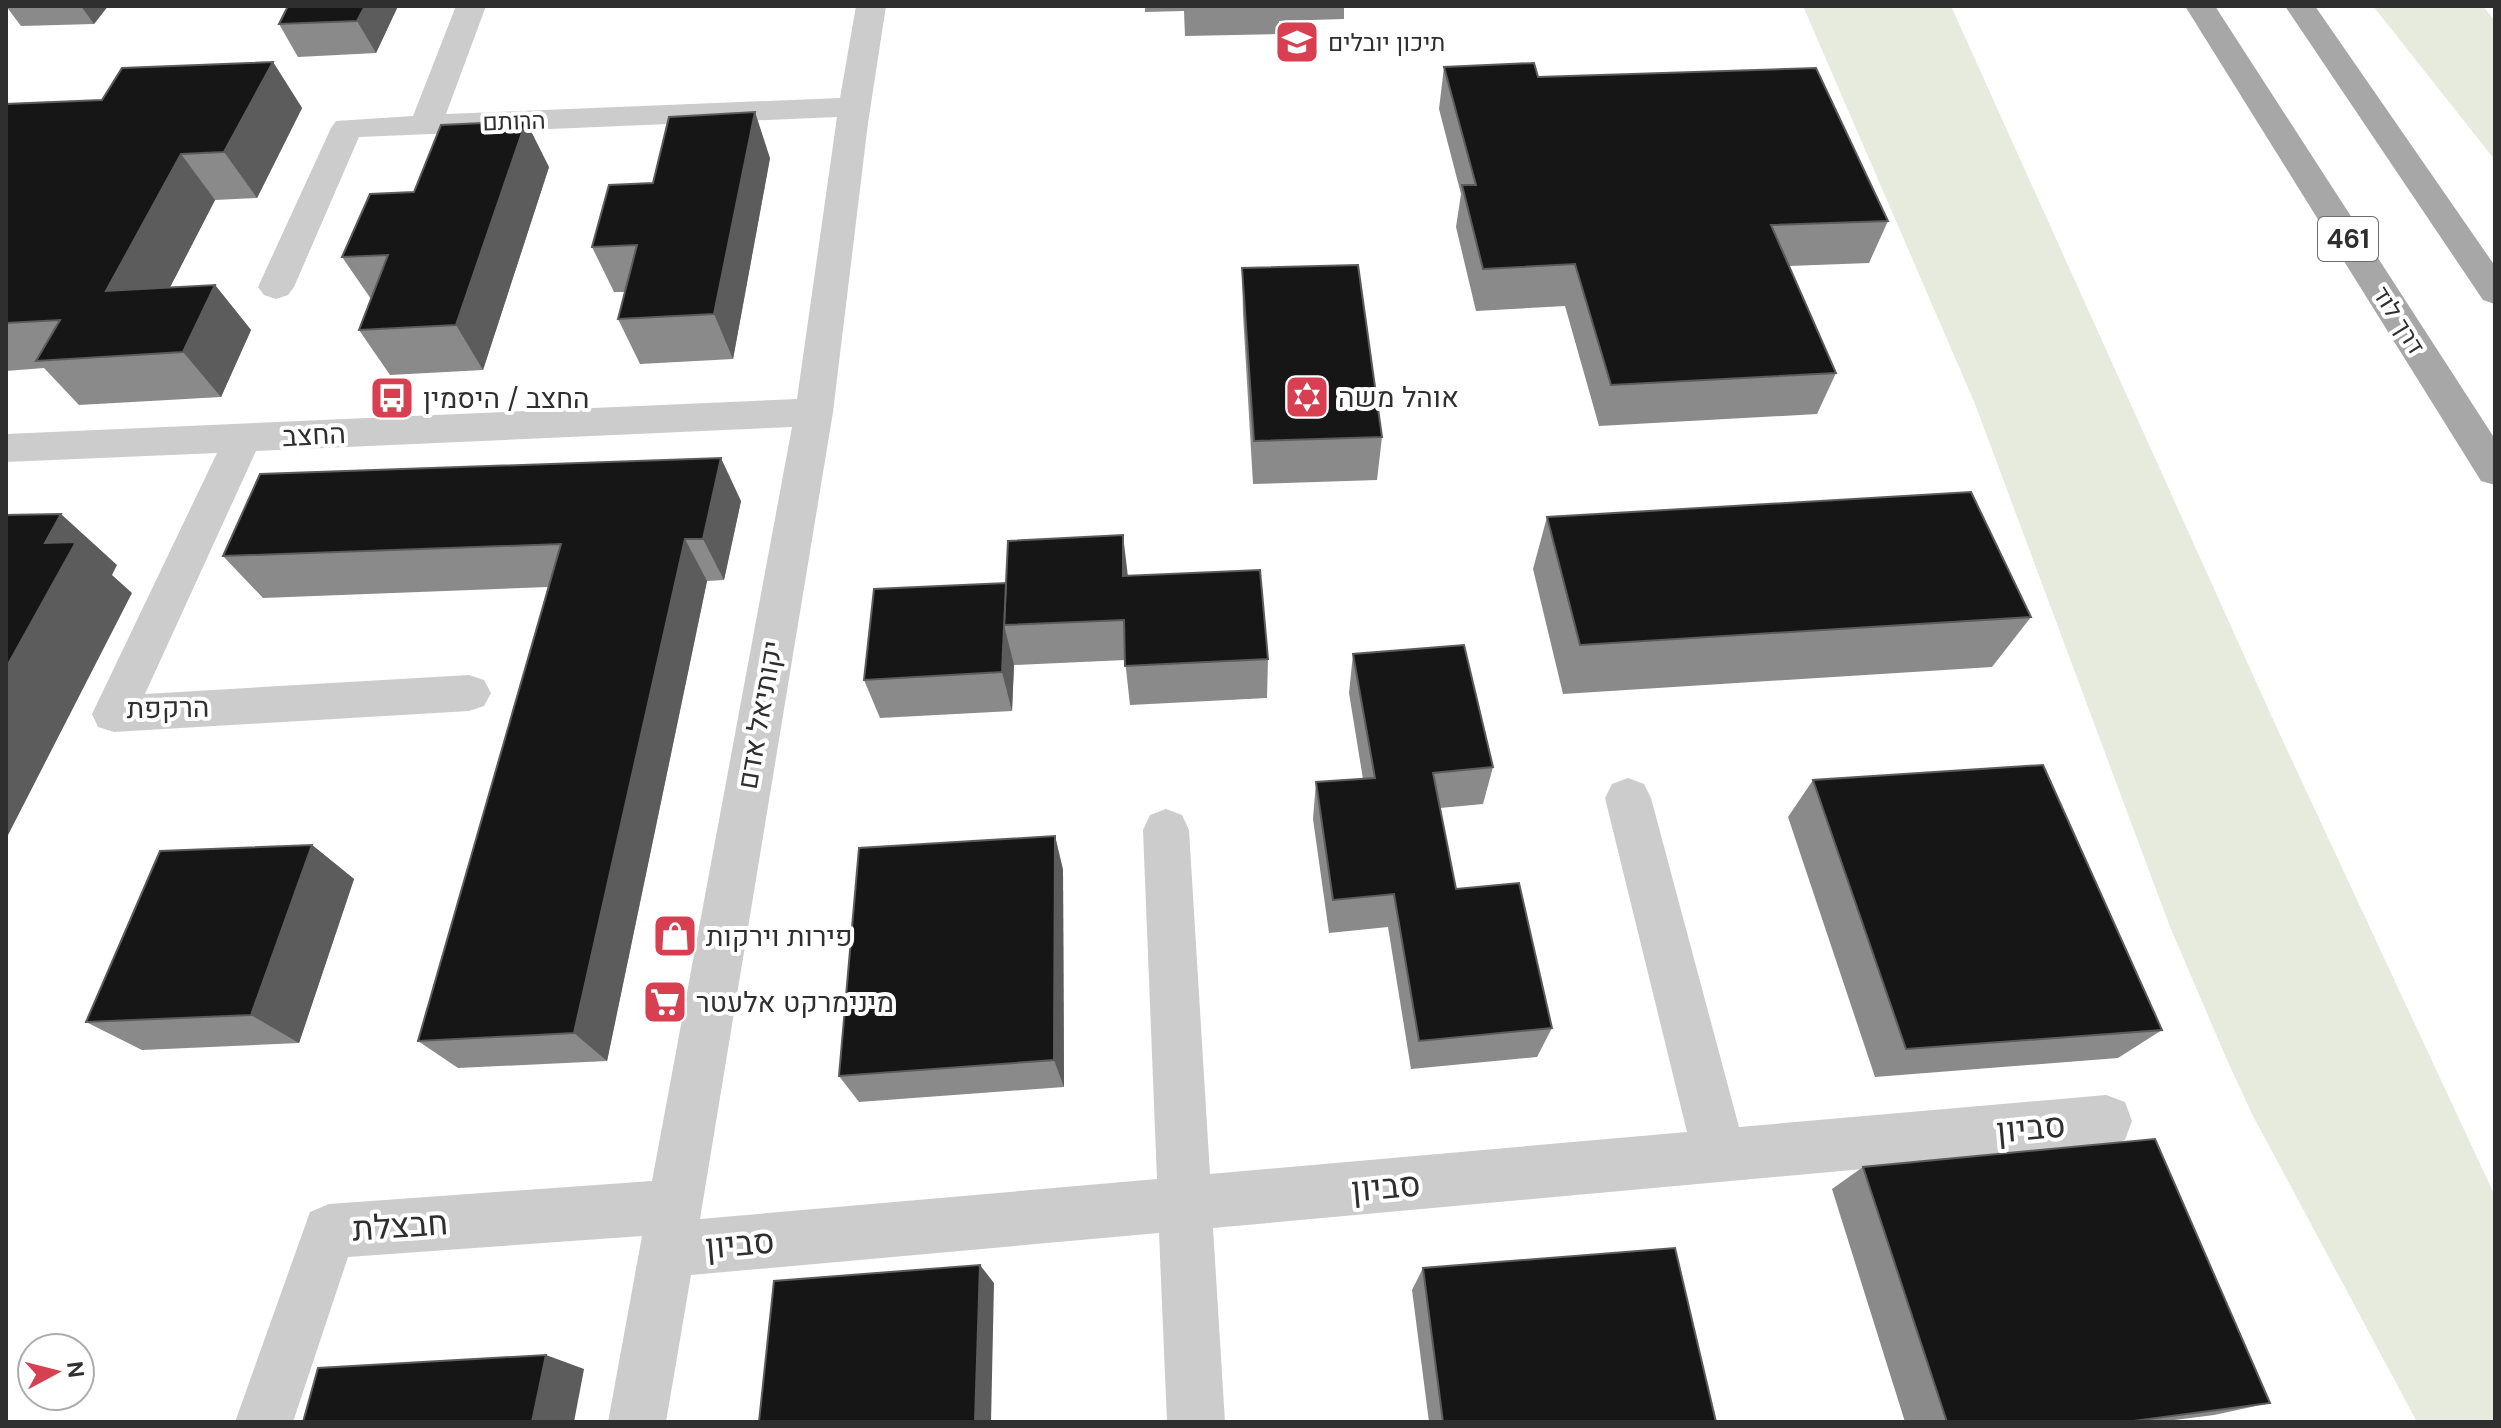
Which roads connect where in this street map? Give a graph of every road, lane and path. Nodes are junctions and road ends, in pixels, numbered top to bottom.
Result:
1 (471, 6) edge
2 (871, 6) edge
3 (2200, 6) edge
4 (2300, 6) edge
5 (854, 107) junction
6 (426, 124) junction
7 (276, 287) dead end
8 (2495, 292) edge
9 (814, 412) junction
10 (243, 438) junction
11 (6, 448) edge
12 (2495, 471) edge
13 (469, 693) dead end
14 (1628, 798) dead end
15 (1166, 830) dead end
16 (2106, 1121) dead end
17 (1720, 1157) junction
18 (1186, 1205) junction
19 (669, 1229) junction
20 (264, 1422) edge
21 (637, 1422) edge
22 (1196, 1422) edge

1 - 6 street
2 - 5 street, יקותיאל אדם
3 - 12 main road, דרך לוד / 461
4 - 8 main road
5 - 6 street, הרותם
5 - 9 street, יקותיאל אדם
6 - 7 street, הרותם
9 - 10 street, החצב
9 - 19 street, יקותיאל אדם
10 - 11 street, החצב
10 - 13 street, הרקפת
14 - 17 street
15 - 18 street
16 - 17 street, סביון
17 - 18 street, סביון
18 - 19 street, סביון
18 - 22 street
19 - 20 street, חבצלת
19 - 21 street, יקותיאל אדם

